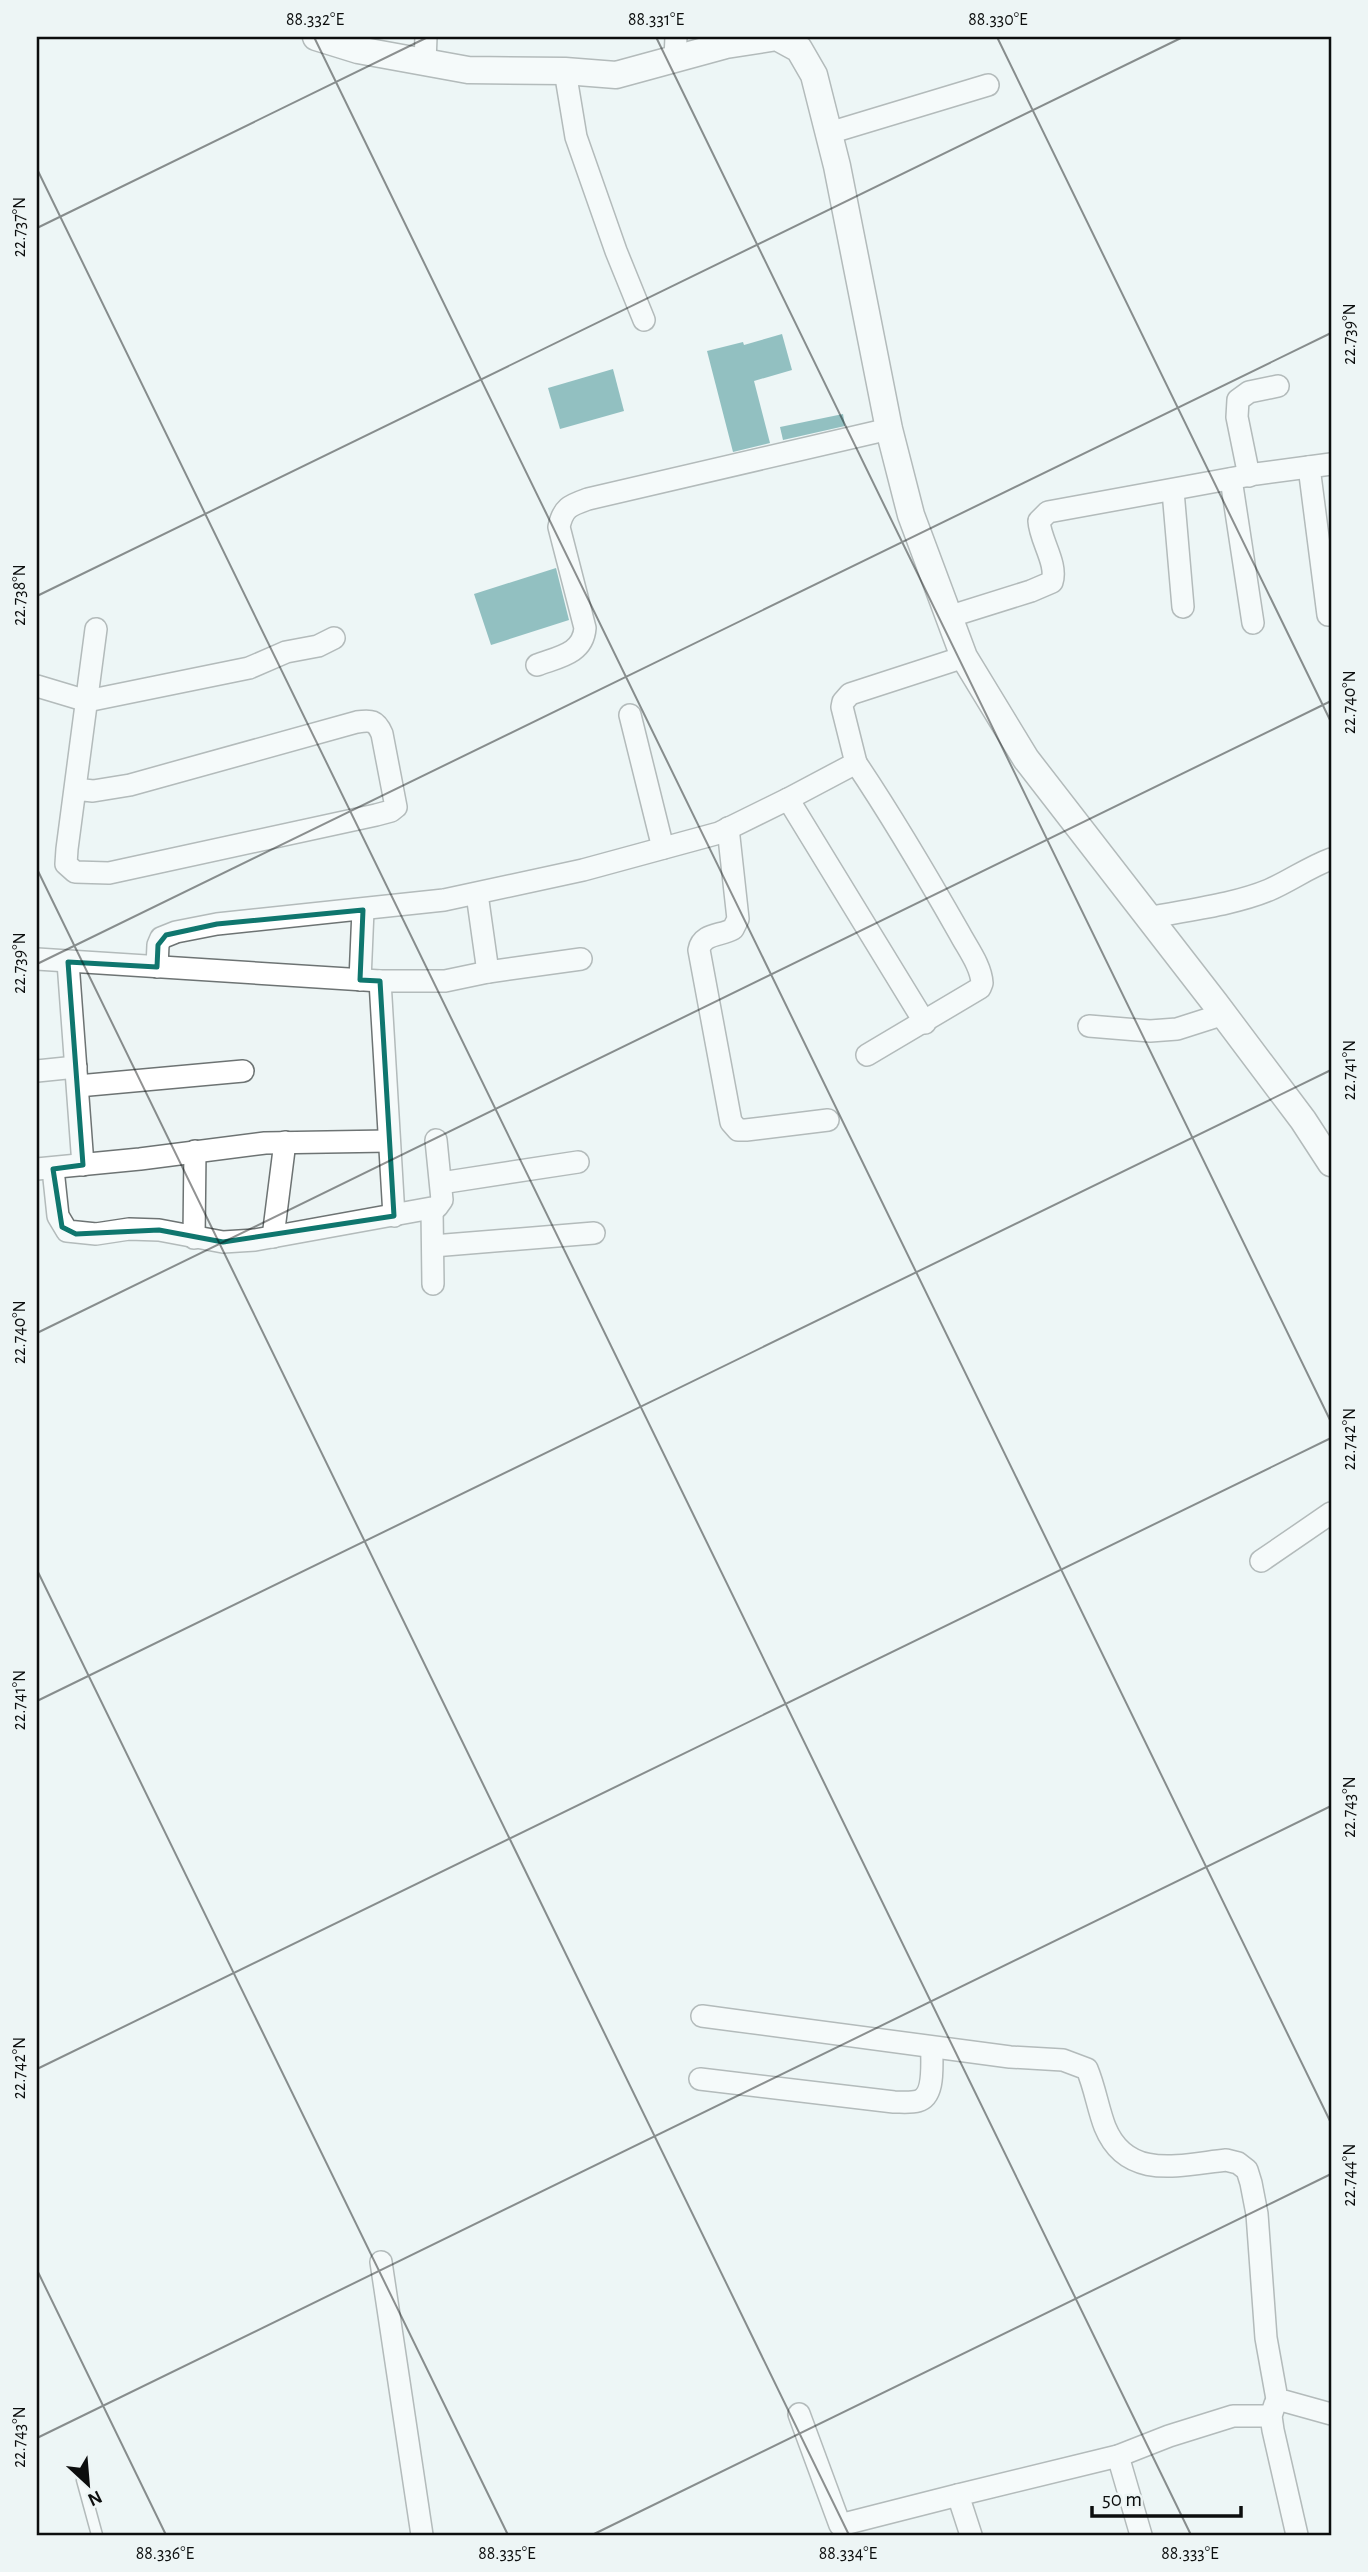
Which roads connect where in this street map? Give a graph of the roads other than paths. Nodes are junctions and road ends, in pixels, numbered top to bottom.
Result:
1 (316, 37) edge
2 (790, 40) edge
3 (675, 48) edge
4 (425, 49) edge
5 (565, 71) junction
6 (988, 85) dead end
7 (829, 133) junction
8 (643, 320) dead end
9 (1278, 386) dead end
10 (889, 429) junction
11 (1331, 464) edge
12 (1309, 467) junction
13 (1240, 477) junction
14 (1173, 491) junction
15 (1183, 607) dead end
16 (1328, 615) dead end
17 (948, 617) junction
18 (1253, 623) dead end
19 (96, 629) dead end
20 (334, 638) dead end
21 (964, 657) junction
22 (537, 665) dead end
23 (37, 686) edge
24 (87, 701) junction
25 (630, 715) dead end
26 (856, 762) junction
27 (75, 789) junction
28 (788, 799) junction
29 (728, 828) junction
30 (663, 848) junction
31 (1331, 859) edge
32 (477, 894) junction
33 (363, 910) junction
34 (1148, 918) junction
35 (37, 959) edge
36 (581, 959) dead end
37 (68, 962) junction
38 (157, 967) junction
39 (488, 972) junction
40 (370, 980) junction
41 (1224, 1014) junction
42 (925, 1023) junction
43 (1089, 1026) dead end
44 (867, 1055) dead end
45 (37, 1071) edge
46 (243, 1071) dead end
47 (77, 1077) junction
48 (828, 1120) dead end
49 (436, 1140) dead end
50 (389, 1141) junction
51 (285, 1142) junction
52 (195, 1151) junction
53 (578, 1162) dead end
54 (1331, 1163) edge
55 (83, 1165) junction
56 (45, 1169) edge
57 (440, 1183) junction
58 (432, 1210) junction
59 (394, 1216) junction
60 (594, 1233) dead end
61 (274, 1237) junction
62 (194, 1238) junction
63 (433, 1246) junction
64 (433, 1284) dead end
65 (1331, 1513) edge
66 (1261, 1561) dead end
67 (702, 2017) dead end
68 (932, 2048) junction
69 (700, 2078) dead end
70 (381, 2262) dead end
71 (1274, 2407) junction
72 (799, 2414) dead end
73 (1331, 2414) edge
74 (1118, 2456) junction
75 (82, 2480) dead end
76 (958, 2495) junction
77 (842, 2530) edge
78 (97, 2535) edge
79 (422, 2535) edge
80 (971, 2535) edge
81 (1141, 2535) edge
82 (1297, 2535) edge

1 - 4 street
2 - 3 street
2 - 7 street
3 - 5 street
4 - 5 street
5 - 8 street
6 - 7 street
7 - 10 street
9 - 13 street
10 - 17 street
10 - 22 street
11 - 12 street
12 - 13 street
12 - 16 street
13 - 14 street
13 - 18 street
14 - 15 street
14 - 17 street
17 - 21 street
19 - 24 street
20 - 24 street
21 - 26 street
21 - 34 street
23 - 24 street
24 - 27 street
25 - 30 street
26 - 28 street
26 - 42 street
27 - 27 street
28 - 29 street
28 - 42 street
29 - 30 street
29 - 48 street
30 - 32 street
31 - 34 street
32 - 33 street
32 - 39 street
33 - 38 street
33 - 40 street
34 - 41 street
35 - 37 street
36 - 39 street
37 - 38 street
37 - 47 street
38 - 40 street
39 - 40 street
40 - 50 street
41 - 43 street
41 - 54 street
42 - 44 street
45 - 47 street
46 - 47 street
47 - 55 street
49 - 57 street
50 - 51 street
50 - 59 street
51 - 52 street
51 - 61 street
52 - 55 street
52 - 62 street
53 - 57 street
55 - 56 street
56 - 62 street
57 - 58 street
58 - 59 street
58 - 63 street
59 - 61 street
60 - 63 street
61 - 62 street
63 - 64 street
65 - 66 street
67 - 68 street
68 - 69 street
68 - 71 street
70 - 79 street
71 - 73 street
71 - 74 street
71 - 82 street
72 - 77 street
74 - 76 street
74 - 81 street
75 - 78 lane
76 - 77 street
76 - 80 street

